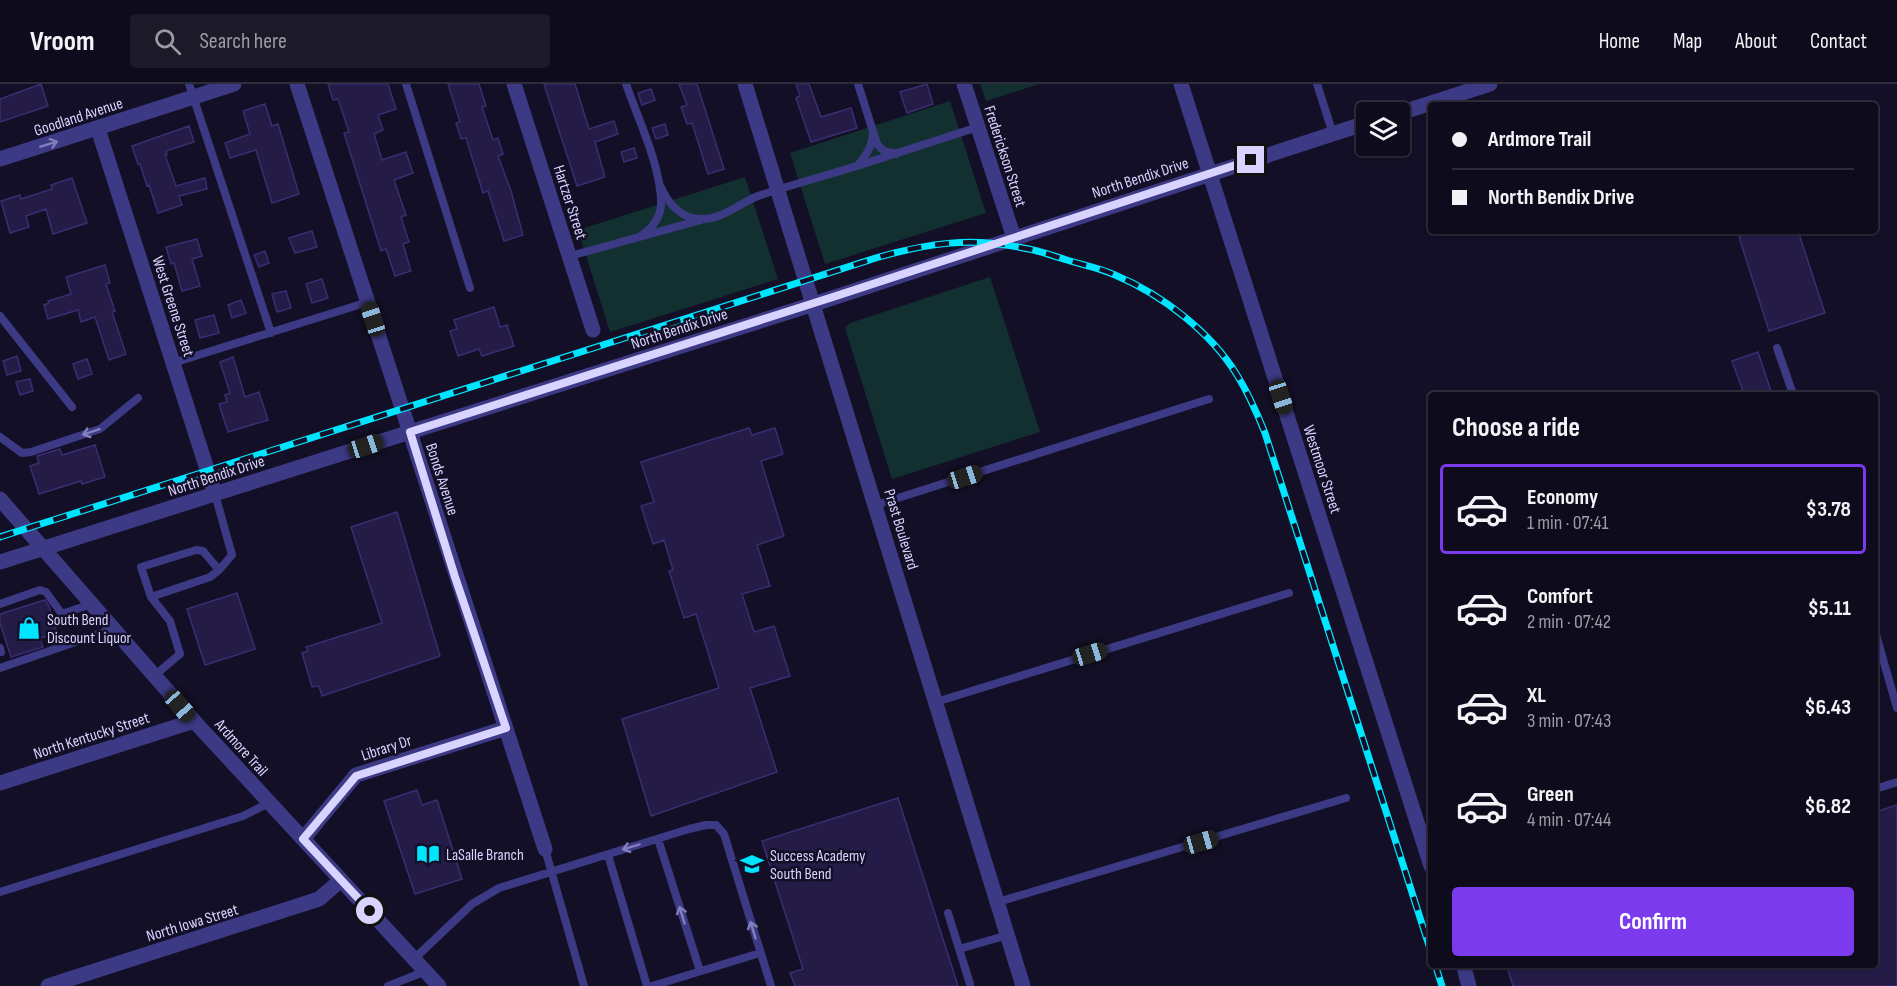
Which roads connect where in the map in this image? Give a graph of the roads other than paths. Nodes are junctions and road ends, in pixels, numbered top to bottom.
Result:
1 (234, 84) edge
2 (297, 84) edge
3 (406, 84) edge
4 (514, 84) edge
5 (626, 84) edge
6 (745, 84) edge
7 (858, 84) edge
8 (964, 84) edge
9 (1181, 84) edge
10 (1317, 84) edge
11 (1490, 84) edge
12 (1452, 90) edge
13 (191, 91) edge
14 (1410, 109) edge
15 (1356, 126) edge
16 (978, 127) junction
17 (98, 129) junction
18 (873, 134) junction
19 (1333, 134) junction
20 (899, 154) junction
21 (0, 159) edge
22 (857, 166) junction
23 (1209, 173) junction
24 (658, 183) junction
25 (778, 190) junction
26 (702, 219) junction
27 (642, 235) junction
28 (1014, 238) junction
29 (570, 256) junction
30 (470, 288) dead end
31 (368, 302) junction
32 (814, 304) junction
33 (0, 316) edge
34 (593, 330) dead end
35 (271, 333) junction
36 (1777, 348) dead end
37 (173, 363) junction
38 (1792, 392) edge
39 (138, 398) dead end
40 (1209, 399) dead end
41 (72, 407) dead end
42 (410, 432) junction
43 (0, 437) edge
44 (215, 495) junction
45 (0, 499) edge
46 (876, 505) junction
47 (43, 549) junction
48 (0, 562) edge
49 (219, 570) junction
50 (1289, 593) dead end
51 (151, 597) junction
52 (0, 604) edge
53 (91, 604) junction
54 (113, 629) junction
55 (1878, 642) edge
56 (0, 668) edge
57 (154, 675) junction
58 (936, 702) junction
59 (1897, 708) edge
60 (194, 721) junction
61 (506, 728) junction
62 (1897, 782) edge
63 (0, 783) edge
64 (1878, 788) edge
65 (1346, 798) dead end
66 (269, 803) junction
67 (303, 839) junction
68 (658, 839) junction
69 (545, 849) joint
70 (608, 855) junction
71 (1428, 857) edge
72 (550, 872) junction
73 (341, 880) junction
74 (0, 892) edge
75 (998, 902) junction
76 (948, 913) dead end
77 (1008, 935) junction
78 (959, 949) junction
79 (760, 953) junction
80 (414, 959) junction
81 (1463, 968) edge
82 (426, 971) junction
83 (700, 971) junction
84 (970, 984) dead end
85 (48, 986) edge
86 (388, 986) edge
87 (439, 986) edge
88 (584, 986) edge
89 (647, 986) edge
90 (652, 986) edge
91 (771, 986) edge
92 (1023, 986) edge
93 (1469, 986) edge

1 - 13 street, Goodland Avenue
2 - 31 street, Bonds Avenue
3 - 30 lane
4 - 29 street, Hartzer Street
5 - 24 lane
6 - 25 street, Prast Boulevard
7 - 18 lane
8 - 16 street, Frederickson Street
9 - 23 street, Westmoor Street
10 - 19 lane
11 - 12 street
12 - 14 street
13 - 17 street, Goodland Avenue
13 - 35 lane
15 - 19 street, North Bendix Drive
16 - 20 lane
16 - 28 street, Frederickson Street
21 -> 17 street, Goodland Avenue
17 - 37 street, West Greene Street
18 - 20 lane
18 - 22 lane
19 - 23 street, North Bendix Drive
20 - 22 lane
22 - 25 lane
23 - 28 street, North Bendix Drive
23 - 71 street, Westmoor Street
24 - 26 lane
24 - 27 lane
25 - 26 lane
25 - 32 street, Prast Boulevard
26 - 27 lane
27 - 29 lane
28 - 32 street, North Bendix Drive
29 - 34 street, Hartzer Street
31 - 35 lane
31 - 42 street, Bonds Avenue
32 - 42 street, North Bendix Drive
32 - 46 street, Prast Boulevard
33 - 41 lane
35 - 37 lane
36 - 38 lane
37 - 44 street, West Greene Street
39 -> 43 lane
40 - 46 lane
42 - 44 street, North Bendix Drive
42 - 61 street, Bonds Avenue
44 - 47 street, North Bendix Drive
44 - 49 lane
45 - 47 street, Ardmore Trail
46 - 58 street, Prast Boulevard
47 - 48 street, North Bendix Drive
47 - 53 street, Ardmore Trail
49 - 51 lane
49 - 51 lane
50 - 58 lane
51 - 57 lane
52 - 53 lane
53 - 54 street, Ardmore Trail
54 - 56 lane
54 - 57 street, Ardmore Trail
55 - 59 lane
57 - 60 street, Ardmore Trail
58 - 75 street, Prast Boulevard
60 - 63 street, North Kentucky Street
60 - 66 street, Ardmore Trail
61 - 67 street, Library Dr
61 - 69 street, Bonds Avenue
62 - 64 lane
65 - 75 lane
66 - 67 street, Ardmore Trail
66 - 74 lane
67 - 73 street, Ardmore Trail
68 -> 70 lane
79 -> 68 lane
83 -> 68 lane
69 - 72 lane
70 - 72 lane
70 - 89 lane
72 - 80 lane
72 - 88 lane
73 - 80 street, Ardmore Trail
73 - 85 street, North Iowa Street
75 - 77 street, Prast Boulevard
76 - 78 lane
77 - 78 lane
77 - 92 street, Prast Boulevard
78 - 84 lane
79 - 83 lane
79 - 91 lane
80 - 82 street, Ardmore Trail
81 - 93 street
82 - 86 lane
82 - 87 street, Ardmore Trail
83 - 90 lane

